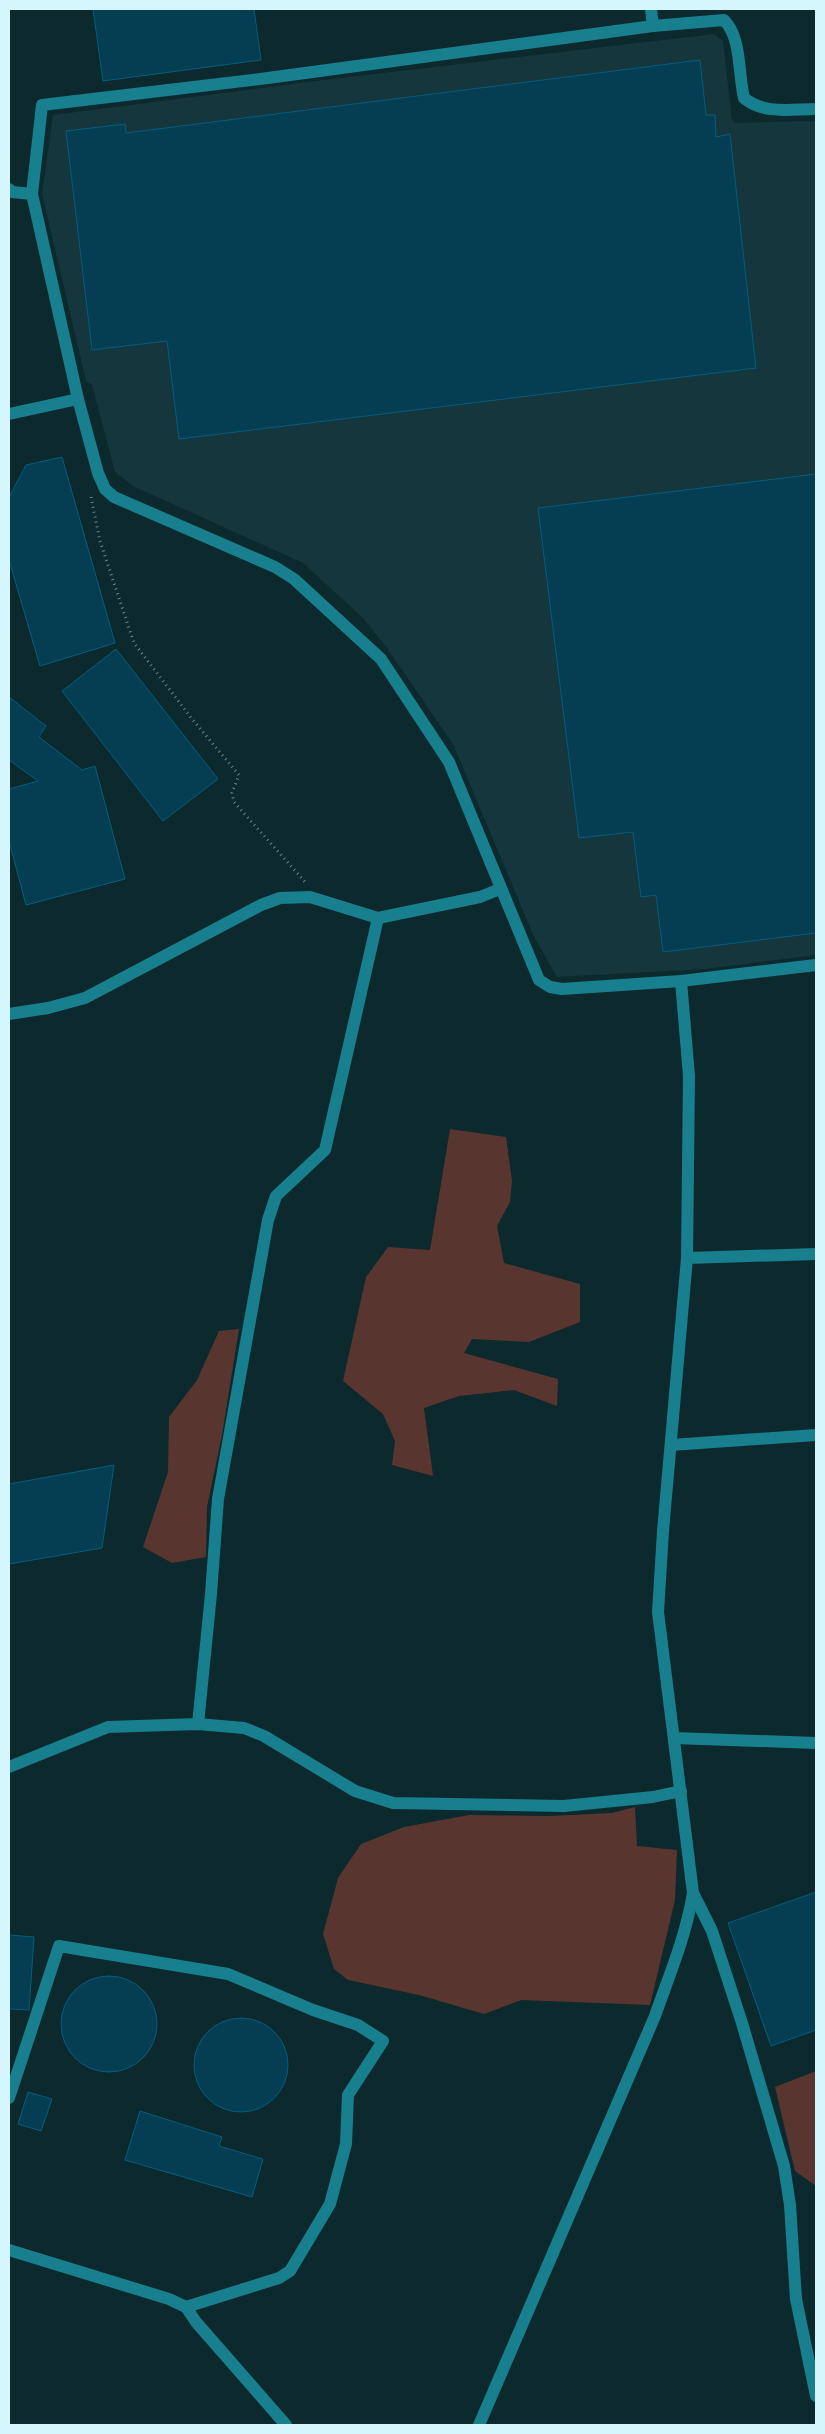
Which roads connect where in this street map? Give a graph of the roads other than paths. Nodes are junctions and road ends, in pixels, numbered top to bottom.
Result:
1 (651, 9) edge
2 (653, 26) junction
3 (816, 108) edge
4 (9, 189) edge
5 (32, 194) junction
6 (78, 399) junction
7 (9, 414) edge
8 (500, 889) junction
9 (378, 918) junction
10 (816, 964) edge
11 (681, 981) junction
12 (9, 1014) edge
13 (816, 1254) edge
14 (687, 1258) junction
15 (816, 1435) edge
16 (671, 1445) junction
17 (198, 1724) junction
18 (674, 1738) junction
19 (816, 1744) edge
20 (9, 1767) edge
21 (681, 1791) junction
22 (693, 1893) junction
23 (9, 2098) edge
24 (9, 2250) edge
25 (186, 2306) junction
26 (816, 2396) edge
27 (286, 2425) edge
28 (479, 2425) edge

1 - 2 street
2 - 3 street
2 - 5 street
4 - 5 street
5 - 6 street
6 - 7 street
6 - 8 street
8 - 9 street
8 - 11 street
9 - 12 street
9 - 17 street
10 - 11 street
11 - 14 street
13 - 14 street
14 - 16 street
15 - 16 street
16 - 18 street
17 - 20 street
17 - 21 street
18 - 19 street
18 - 21 street
21 - 22 street
22 - 26 street
22 - 28 street
23 - 25 street
24 - 25 street
25 - 27 street

